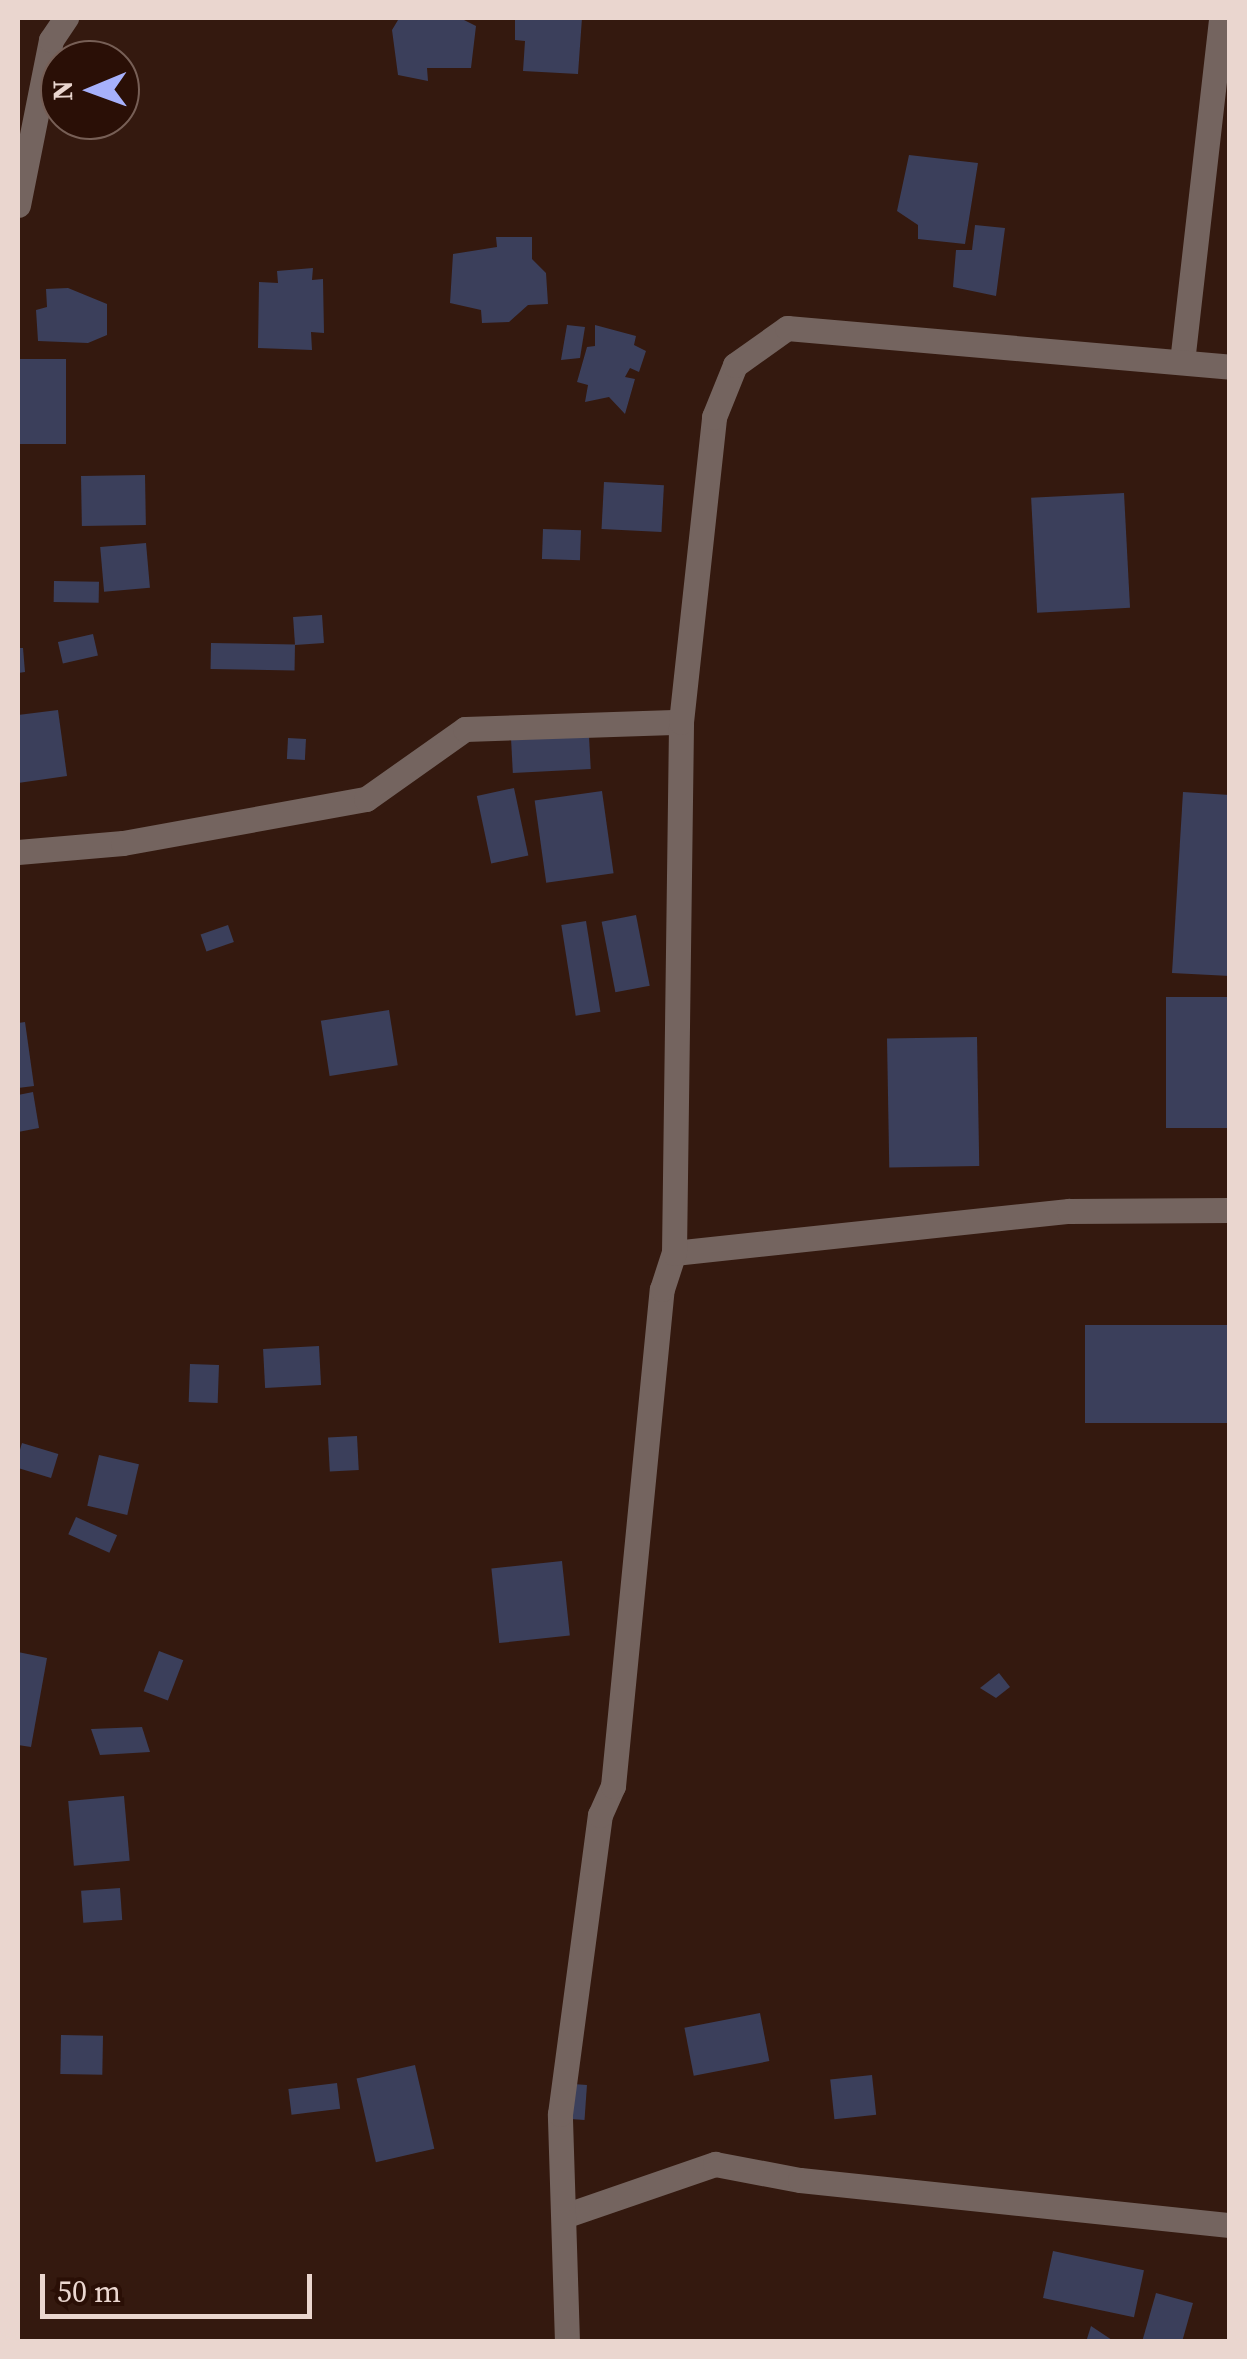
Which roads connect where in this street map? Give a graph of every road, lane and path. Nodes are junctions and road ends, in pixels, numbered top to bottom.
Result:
1 (66, 18) edge
2 (1222, 18) edge
3 (18, 205) edge
4 (1182, 362) junction
5 (1230, 368) edge
6 (681, 722) junction
7 (18, 852) edge
8 (1230, 1210) edge
9 (674, 1253) junction
10 (564, 2216) junction
11 (1230, 2225) edge
12 (568, 2342) edge

1 - 3 street
2 - 4 street
4 - 5 street
4 - 6 street
6 - 7 street
6 - 9 street
8 - 9 street
9 - 10 street
10 - 11 street
10 - 12 street

